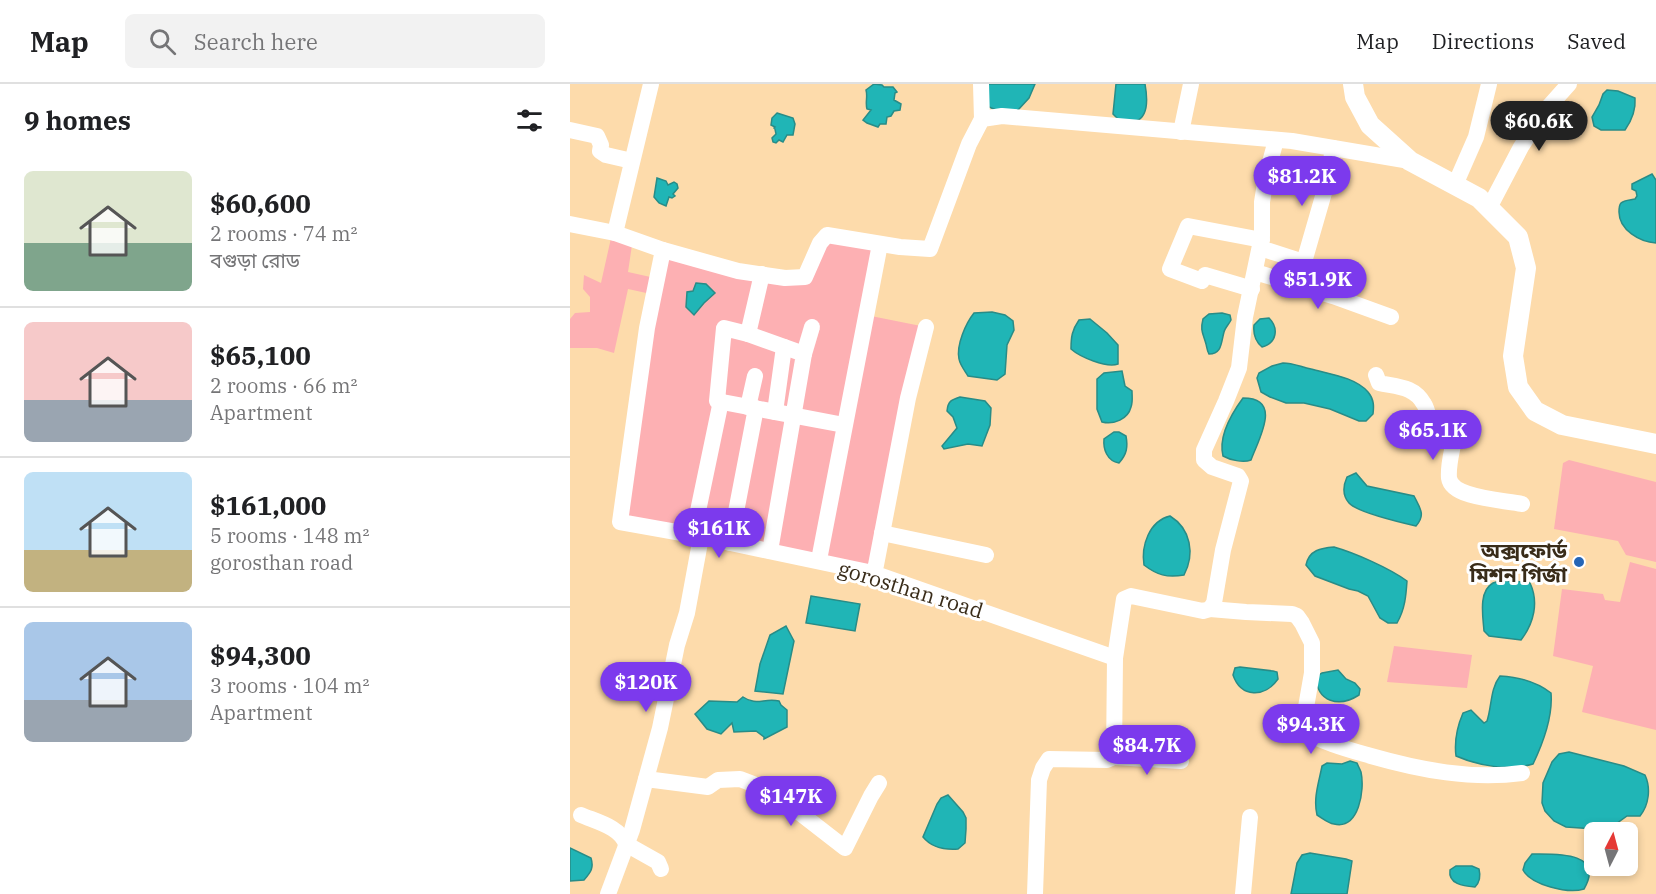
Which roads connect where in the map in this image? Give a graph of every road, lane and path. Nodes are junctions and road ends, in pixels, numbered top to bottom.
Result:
1 (651, 84) edge
2 (981, 84) edge
3 (1191, 84) edge
4 (1353, 84) edge
5 (1489, 84) edge
6 (1569, 84) edge
7 (982, 119) junction
8 (570, 130) edge
9 (1181, 132) junction
10 (1276, 140) junction
11 (1334, 148) junction
12 (632, 161) junction
13 (1410, 161) junction
14 (1455, 185) junction
15 (1489, 208) junction
16 (570, 224) edge
17 (615, 233) junction
18 (880, 244) junction
19 (1261, 244) junction
20 (663, 250) junction
21 (1290, 258) junction
22 (762, 274) junction
23 (1253, 281) junction
24 (1282, 281) junction
25 (1391, 317) dead end
26 (812, 327) dead end
27 (926, 327) dead end
28 (748, 334) junction
29 (784, 347) junction
30 (804, 354) junction
31 (1376, 375) dead end
32 (755, 376) dead end
33 (721, 401) junction
34 (752, 407) junction
35 (774, 412) junction
36 (794, 415) junction
37 (844, 425) junction
38 (1656, 444) edge
39 (1522, 504) dead end
40 (882, 533) junction
41 (697, 536) junction
42 (729, 543) junction
43 (770, 551) junction
44 (986, 555) dead end
45 (819, 561) junction
46 (873, 573) junction
47 (1210, 609) junction
48 (1115, 658) junction
49 (1114, 757) junction
50 (1181, 761) dead end
51 (1522, 773) dead end
52 (646, 779) junction
53 (879, 783) dead end
54 (581, 815) dead end
55 (1250, 817) dead end
56 (626, 844) junction
57 (661, 869) dead end
58 (608, 894) edge
59 (1035, 894) edge
60 (1243, 894) edge

1 - 12 street
2 - 7 street
3 - 9 street
4 - 13 main road
5 - 14 street
6 - 15 street
7 - 9 street
7 - 18 street
8 - 12 street
9 - 10 street
10 - 11 street
10 - 19 street
11 - 13 street
11 - 21 street
12 - 17 street
13 - 14 main road
14 - 15 main road
15 - 38 main road
16 - 17 street
17 - 20 street
18 - 22 street
18 - 37 street
19 - 21 street
19 - 23 street
19 - 23 street
20 - 22 street
20 - 41 street, gorosthan road
21 - 24 street
22 - 28 street
23 - 24 street
23 - 47 street
24 - 25 street
26 - 30 street
27 - 40 street
28 - 29 street
28 - 33 street
29 - 30 street
29 - 35 street
30 - 36 street
31 - 39 street
32 - 34 street
33 - 34 street
33 - 41 street
34 - 35 street
34 - 42 street
35 - 36 street
36 - 37 street
36 - 43 street
37 - 45 street
40 - 44 street
40 - 46 street
41 - 42 street, gorosthan road
41 - 52 street
42 - 43 street, gorosthan road
43 - 45 street, gorosthan road
45 - 46 street, gorosthan road
46 - 48 street, gorosthan road
47 - 48 street
47 - 51 street
48 - 49 street
49 - 50 street
49 - 59 street
52 - 53 street
52 - 56 street
54 - 56 street
55 - 60 street
56 - 57 street
56 - 58 street

